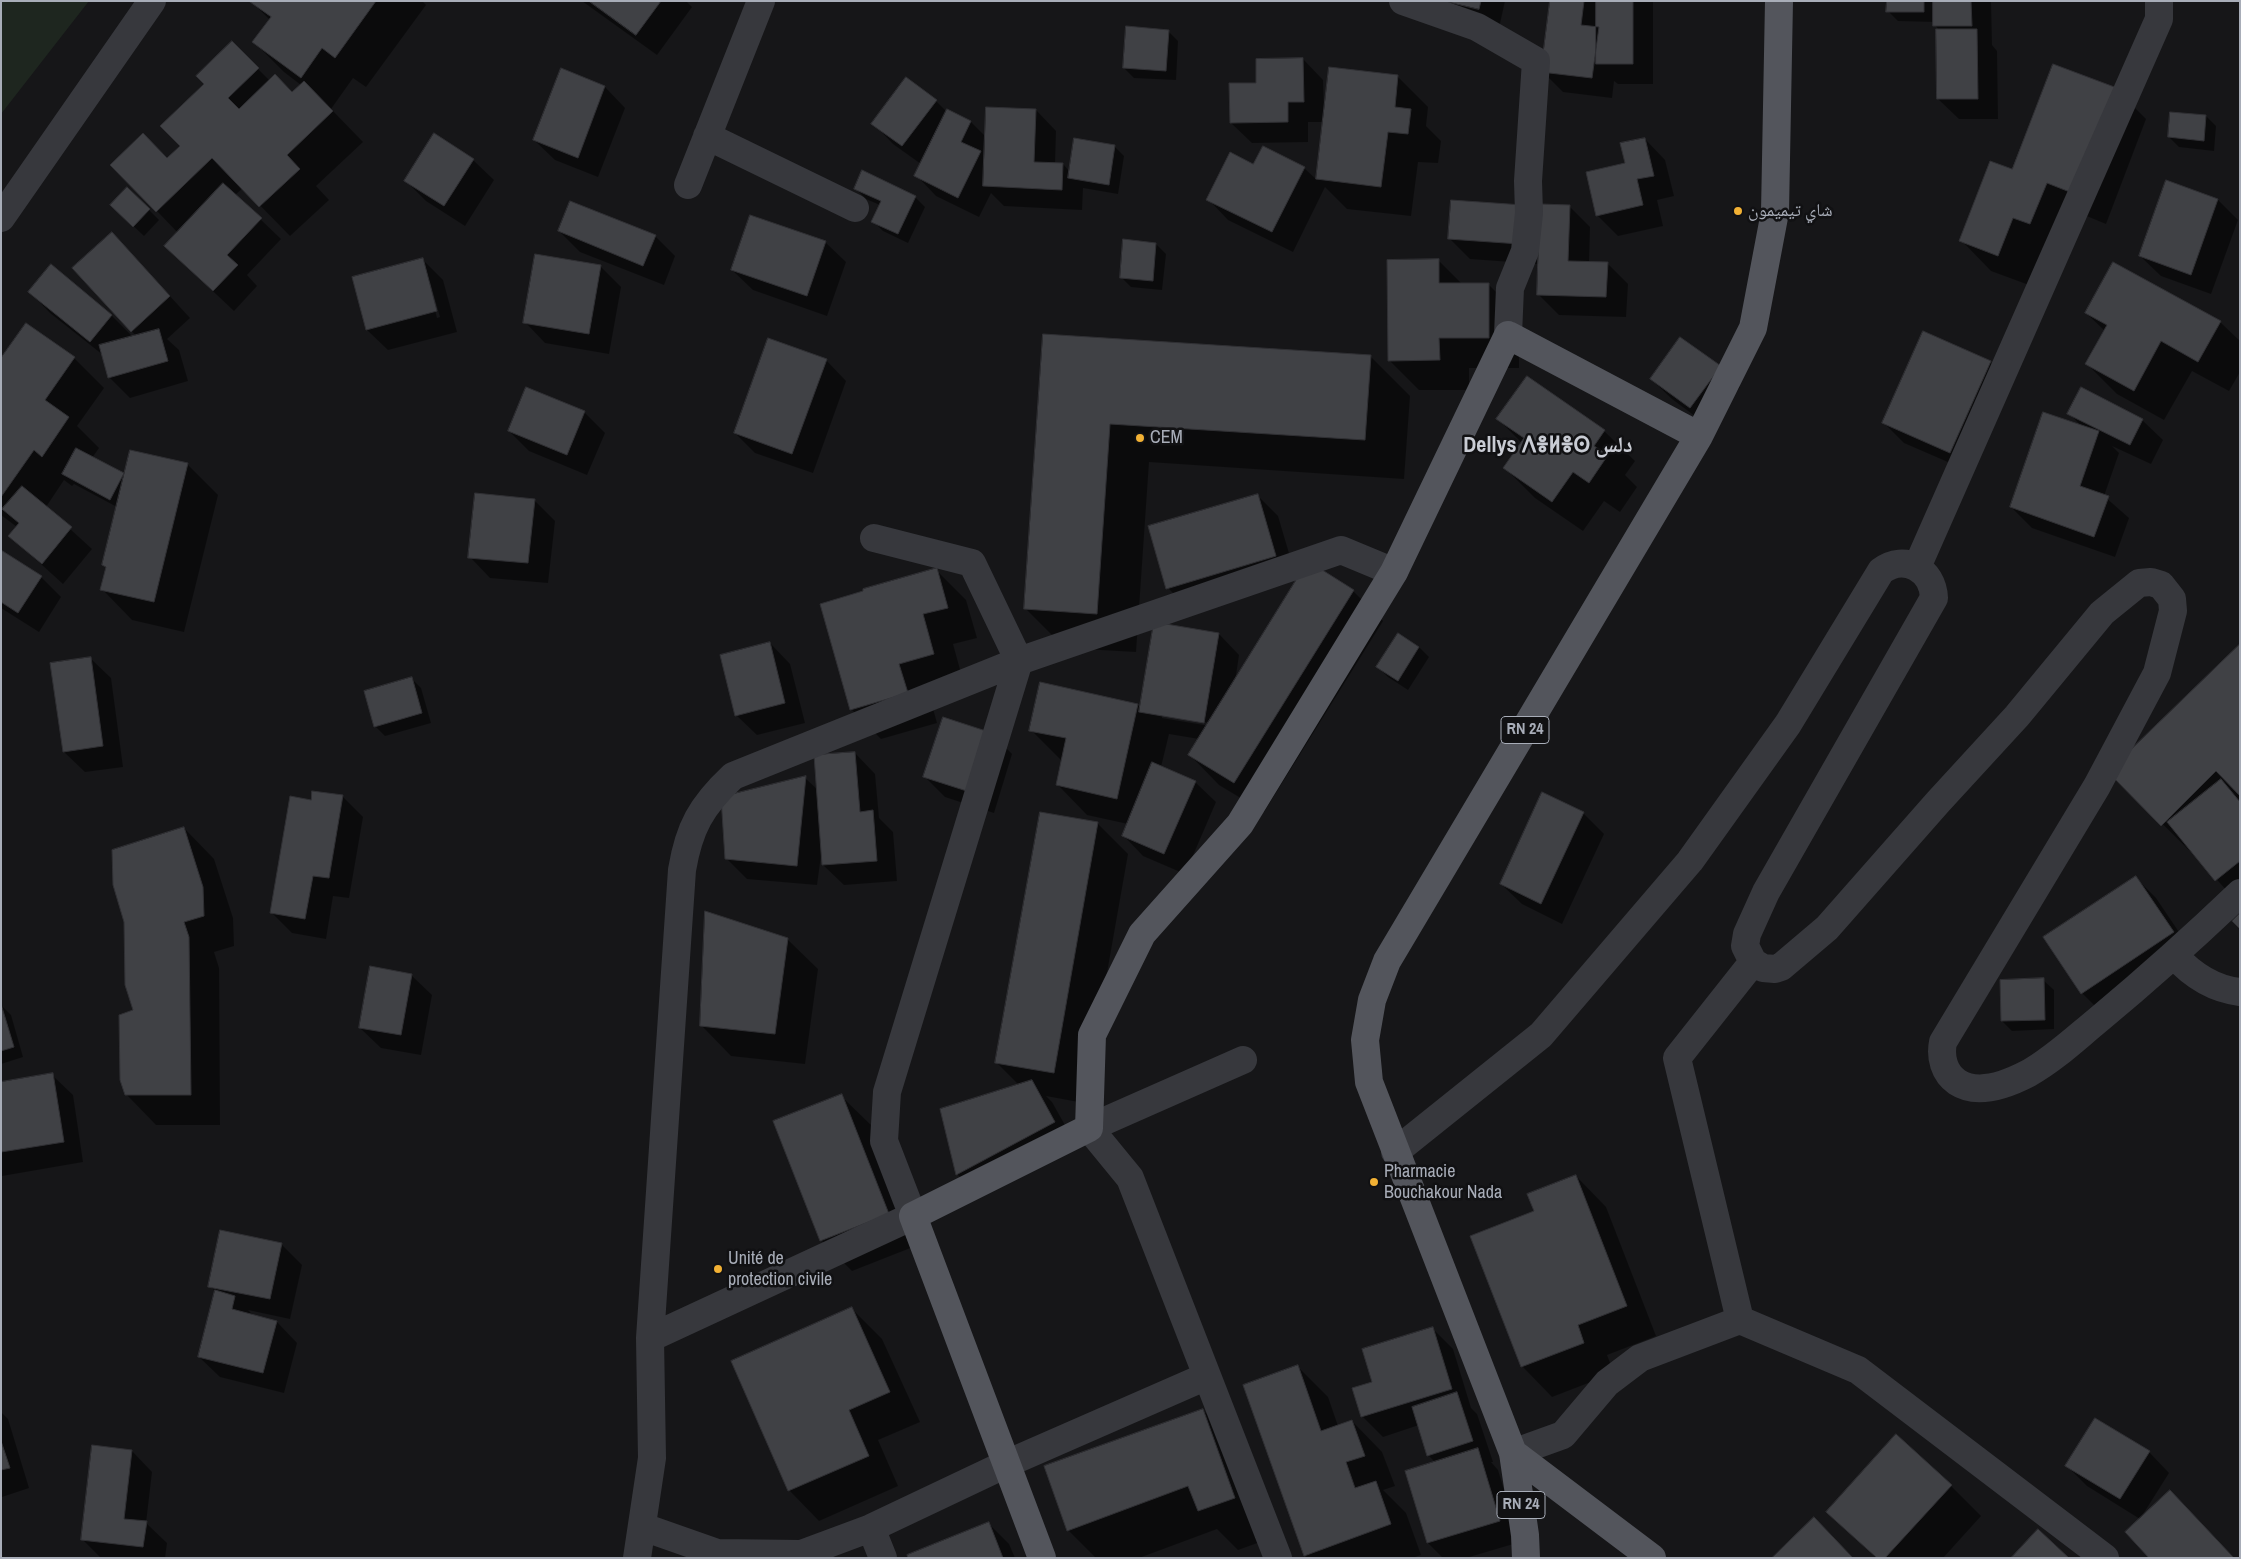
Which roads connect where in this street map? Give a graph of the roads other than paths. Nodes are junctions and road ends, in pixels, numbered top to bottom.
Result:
1 (152, 1) edge
2 (761, 1) edge
3 (1403, 1) edge
4 (1779, 1) edge
5 (2160, 1) edge
6 (707, 136) junction
7 (688, 185) dead end
8 (855, 208) dead end
9 (1, 218) edge
10 (1508, 335) junction
11 (1699, 436) junction
12 (874, 538) dead end
13 (1917, 567) junction
14 (1394, 572) junction
15 (1019, 661) junction
16 (2240, 893) edge
17 (2174, 955) junction
18 (1753, 962) junction
19 (2240, 992) edge
20 (1243, 1060) dead end
21 (1089, 1128) junction
22 (1395, 1152) junction
23 (913, 1216) junction
24 (1740, 1320) junction
25 (650, 1338) junction
26 (1207, 1376) junction
27 (1513, 1453) junction
28 (1006, 1464) junction
29 (643, 1527) junction
30 (871, 1528) junction
31 (637, 1558) edge
32 (883, 1558) edge
33 (1042, 1558) edge
34 (1278, 1558) edge
35 (1526, 1558) edge
36 (1652, 1558) edge
37 (2105, 1558) edge

1 - 9 street
2 - 6 street
3 - 10 street
4 - 11 main road, RN 24
5 - 13 street
6 - 7 street
6 - 8 street
10 - 11 main road
10 - 14 main road
11 - 22 main road, RN 24
12 - 15 street
13 - 18 street
13 - 22 street
14 - 15 street
14 - 21 main road
15 - 23 street
15 - 25 street
16 - 17 street
17 - 18 street
17 - 19 street
18 - 24 street
20 - 21 street
21 - 23 main road
21 - 26 street
22 - 27 main road, RN 24
23 - 25 street
23 - 28 main road
24 - 27 street
24 - 37 street
25 - 29 street
26 - 28 street
26 - 34 street
27 - 35 main road, RN 24
27 - 36 main road
28 - 30 street
28 - 33 main road
29 - 30 street
29 - 31 street
30 - 32 street

